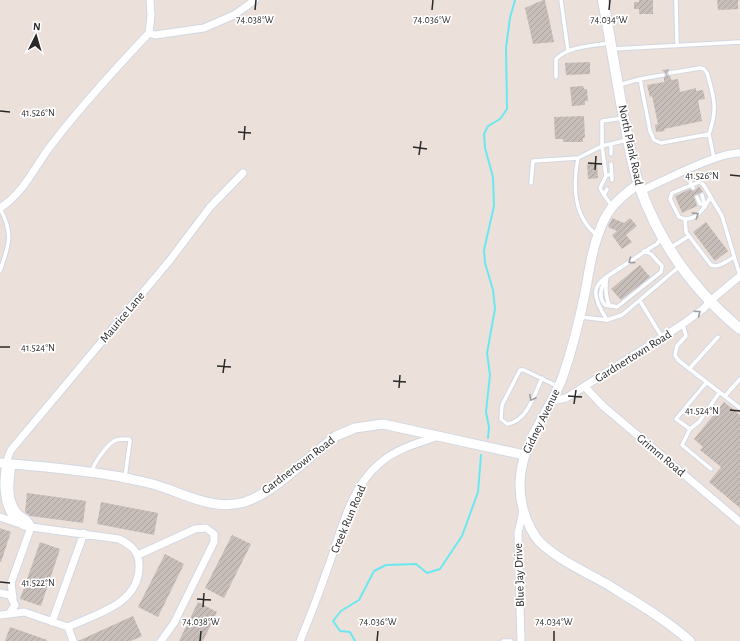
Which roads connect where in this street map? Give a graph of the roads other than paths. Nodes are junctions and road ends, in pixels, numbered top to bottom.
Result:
1 (150, 0) edge
2 (255, 0) edge
3 (562, 0) edge
4 (603, 0) edge
5 (676, 0) edge
6 (149, 33) junction
7 (740, 42) edge
8 (677, 45) junction
9 (611, 46) junction
10 (568, 51) junction
11 (670, 73) dead end
12 (663, 75) dead end
13 (556, 77) dead end
14 (640, 79) junction
15 (618, 85) junction
16 (624, 118) junction
17 (709, 134) junction
18 (628, 140) junction
19 (611, 144) junction
20 (602, 146) junction
21 (740, 152) edge
22 (611, 154) dead end
23 (578, 158) junction
24 (714, 159) junction
25 (611, 164) dead end
26 (685, 171) junction
27 (243, 173) dead end
28 (611, 174) junction
29 (606, 176) junction
30 (612, 180) dead end
31 (531, 183) dead end
32 (692, 186) junction
33 (607, 188) dead end
34 (640, 188) junction
35 (604, 195) junction
36 (702, 195) dead end
37 (697, 198) dead end
38 (710, 198) junction
39 (612, 206) junction
40 (705, 206) junction
41 (0, 208) edge
42 (685, 220) junction
43 (598, 236) junction
44 (689, 236) junction
45 (662, 238) junction
46 (669, 249) junction
47 (644, 251) junction
48 (734, 257) junction
49 (680, 266) junction
50 (0, 271) edge
51 (608, 275) junction
52 (740, 276) edge
53 (640, 301) junction
54 (710, 303) junction
55 (580, 317) junction
56 (607, 320) junction
57 (682, 324) junction
58 (740, 329) edge
59 (718, 337) dead end
60 (662, 338) junction
61 (689, 369) junction
62 (542, 378) junction
63 (740, 379) edge
64 (706, 383) junction
65 (558, 386) junction
66 (584, 386) junction
67 (719, 393) junction
68 (725, 396) junction
69 (552, 401) junction
70 (740, 408) edge
71 (690, 429) junction
72 (439, 436) junction
73 (524, 454) junction
74 (6, 463) edge
75 (711, 469) dead end
76 (91, 473) junction
77 (124, 478) junction
78 (4, 489) edge
79 (523, 510) junction
80 (0, 517) edge
81 (740, 522) edge
82 (19, 524) junction
83 (30, 527) junction
84 (84, 533) junction
85 (138, 555) junction
86 (11, 583) junction
87 (0, 593) edge
88 (13, 599) junction
89 (24, 612) junction
90 (5, 615) edge
91 (0, 621) edge
92 (52, 622) junction
93 (68, 627) junction
94 (688, 640) edge
95 (73, 641) edge
96 (161, 641) edge
97 (300, 641) edge
98 (504, 641) edge
99 (511, 641) edge
100 (521, 641) edge

1 - 6 street
2 - 6 street
3 - 10 lane
4 - 9 main road, North Plank Road
5 - 8 lane
6 - 41 street
7 - 8 lane
8 - 9 lane
9 - 10 lane
9 - 15 main road, North Plank Road
10 - 13 lane
11 - 17 lane
12 - 14 lane
14 - 15 lane
14 - 17 lane
15 - 16 main road, North Plank Road
16 - 18 main road, North Plank Road
16 - 20 lane
17 - 24 lane
18 - 19 lane
18 - 34 main road, North Plank Road
19 - 20 lane
19 - 22 lane
20 - 23 lane
20 - 29 lane
21 - 24 street
23 - 31 lane
23 - 43 lane
24 - 26 street
25 - 28 lane
26 - 32 lane
26 - 34 street
27 - 74 street, Maurice Lane
28 - 29 lane
28 - 30 lane
29 - 35 lane
32 - 38 lane
32 - 42 lane
33 - 35 lane
34 - 39 street, Gidney Avenue
34 - 45 main road, North Plank Road
35 - 39 lane
36 - 40 lane
37 - 40 lane
38 - 40 lane
38 - 48 lane
39 - 43 street, Gidney Avenue
42 -> 40 lane
41 - 50 lane
42 - 44 lane
43 - 55 street, Gidney Avenue
44 - 46 lane
44 - 48 lane
45 - 46 main road, North Plank Road
45 - 47 lane
46 - 49 main road, North Plank Road
47 -> 51 lane
47 - 51 lane
48 - 52 lane
49 - 53 lane
49 - 54 main road, North Plank Road
51 - 56 lane
52 - 54 street, Gardnertown Road
53 - 56 lane
53 - 60 lane
57 -> 54 street, Gardnertown Road
54 - 58 main road, North Plank Road
55 - 56 lane
55 - 65 street, Gidney Avenue
57 - 60 street, Gardnertown Road
57 - 61 lane
59 - 61 lane
60 - 66 street, Gardnertown Road
61 - 64 lane
62 -> 62 lane
62 - 65 lane
63 - 68 lane
64 - 67 lane
64 - 71 lane
65 - 69 street, Gidney Avenue
66 - 69 street, Gardnertown Road
66 - 81 street, Grimm Road
67 - 68 lane
67 - 71 lane
68 - 70 lane
69 - 73 street, Gidney Avenue
71 - 75 lane
72 - 73 street, Gardnertown Road
72 - 77 street, Gardnertown Road
72 - 97 street, Creek Run Road
73 - 79 street, Gidney Avenue
74 - 76 street, Gardnertown Road
74 - 78 street
76 - 77 street, Gardnertown Road
76 - 77 lane
78 - 82 street
78 - 83 street
79 - 94 street, Gidney Avenue
79 - 100 street, Blue Jay Drive
80 - 82 street
82 - 83 street
83 - 84 street
83 - 86 street
84 - 85 street
84 - 92 street
85 - 93 street
85 - 96 street
86 - 87 street
86 - 88 street
87 - 88 street
88 - 89 street
88 - 90 street
89 - 90 street
89 - 92 street
90 - 91 street
92 - 93 street
93 - 95 street
98 - 99 lane

